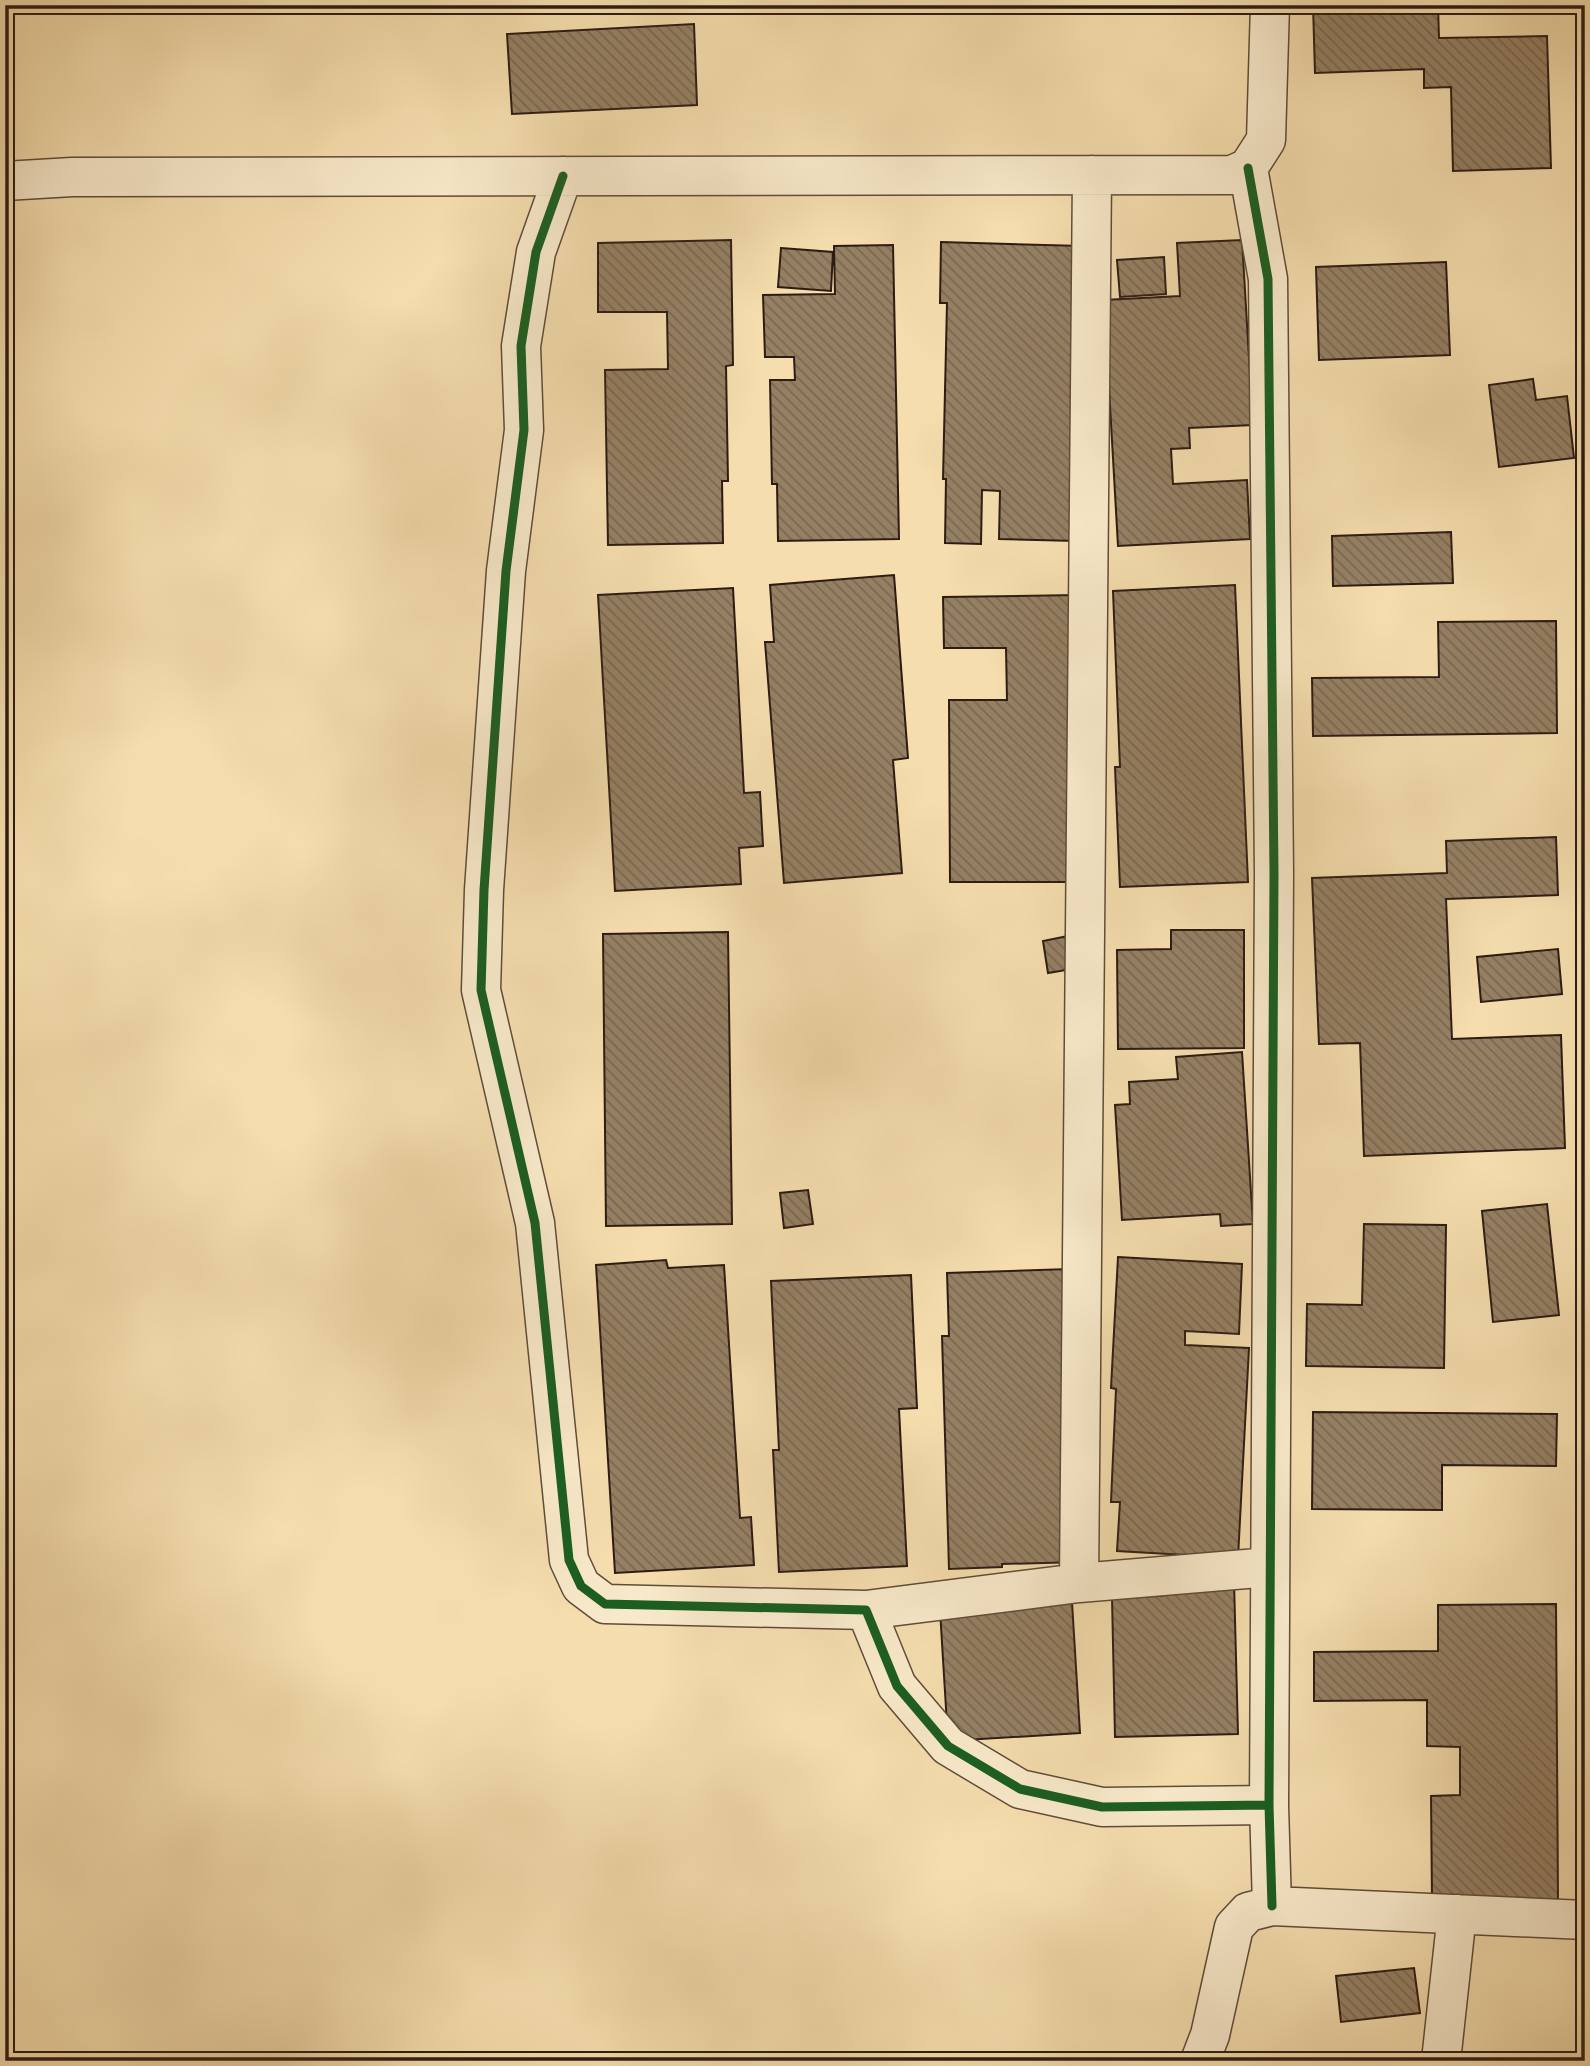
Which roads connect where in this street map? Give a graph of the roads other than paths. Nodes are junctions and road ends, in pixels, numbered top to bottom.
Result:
1 (1269, 5) edge
2 (1248, 168) junction
3 (1092, 175) junction
4 (563, 176) junction
5 (5, 181) edge
6 (1270, 1567) junction
7 (1079, 1583) junction
8 (866, 1610) junction
9 (1269, 1805) junction
10 (1272, 1906) junction
11 (1457, 1914) junction
12 (1585, 1920) edge
13 (1200, 2061) edge
14 (1441, 2061) edge

1 - 2 street
2 - 3 street
2 - 6 street
3 - 4 street
3 - 7 street
4 - 5 street
4 - 8 street
6 - 7 street
6 - 9 street
7 - 8 street
8 - 9 street
9 - 10 street
10 - 11 street
10 - 13 street
11 - 12 street
11 - 14 street

